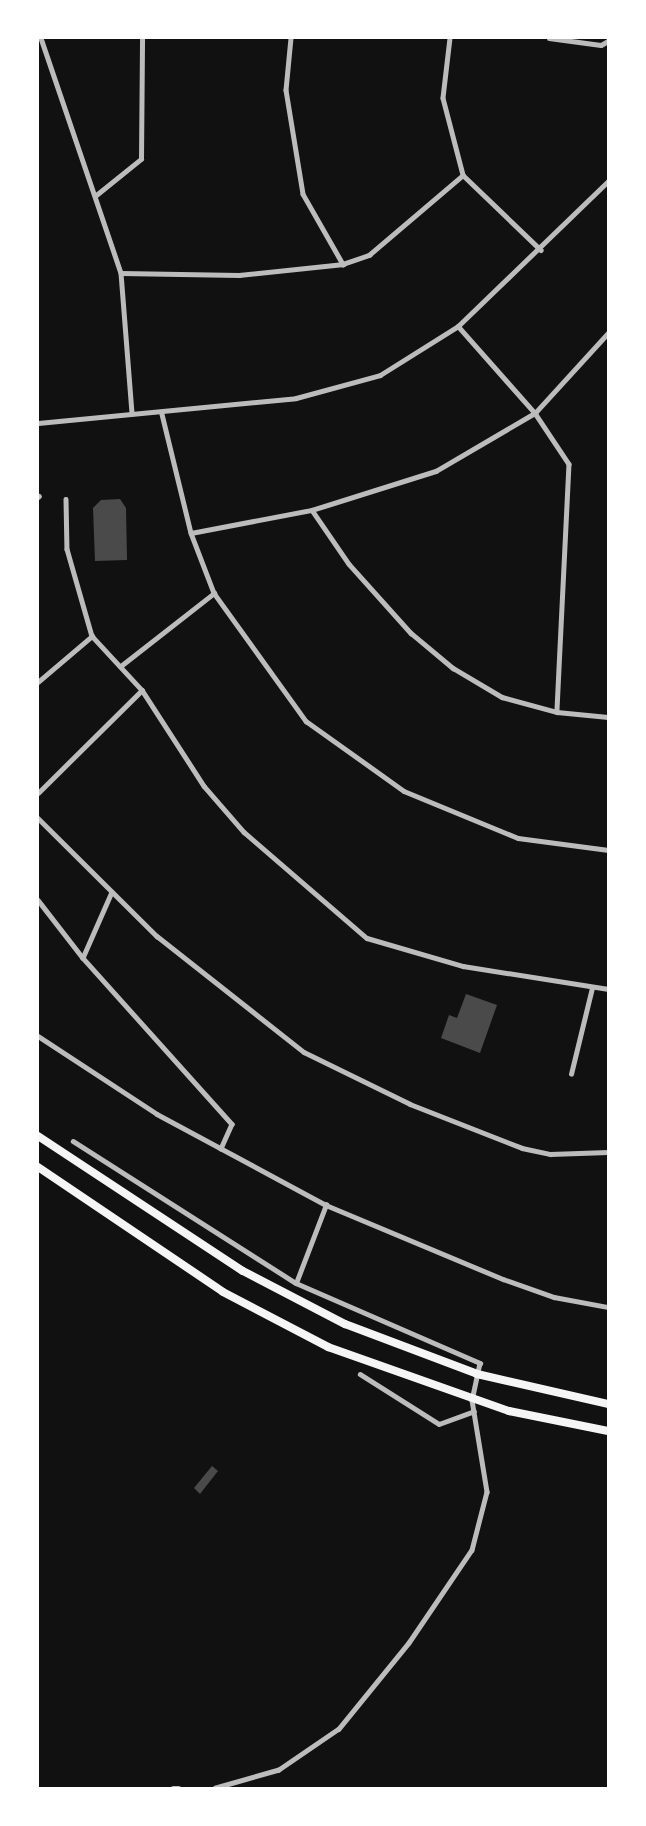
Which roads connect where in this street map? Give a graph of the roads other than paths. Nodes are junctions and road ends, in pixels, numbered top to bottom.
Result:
1 (41, 38) edge
2 (142, 38) edge
3 (291, 38) edge
4 (450, 38) edge
5 (549, 38) edge
6 (609, 41) edge
7 (463, 175) junction
8 (609, 181) edge
9 (95, 196) junction
10 (541, 250) junction
11 (343, 264) junction
12 (121, 273) junction
13 (458, 326) junction
14 (609, 333) edge
15 (535, 413) junction
16 (132, 414) junction
17 (162, 414) junction
18 (38, 423) edge
19 (66, 499) dead end
20 (312, 510) junction
21 (191, 533) junction
22 (214, 593) junction
23 (92, 636) junction
24 (122, 665) junction
25 (38, 682) edge
26 (142, 690) junction
27 (557, 712) junction
28 (609, 717) edge
29 (38, 793) edge
30 (38, 818) edge
31 (609, 850) edge
32 (112, 892) junction
33 (38, 900) edge
34 (83, 958) junction
35 (592, 988) junction
36 (609, 989) edge
37 (38, 1036) edge
38 (571, 1074) dead end
39 (38, 1136) edge
40 (74, 1141) dead end
41 (221, 1149) junction
42 (609, 1152) edge
43 (38, 1167) edge
44 (326, 1205) junction
45 (296, 1282) junction
46 (609, 1307) edge
47 (360, 1374) dead end
48 (477, 1374) junction
49 (472, 1400) junction
50 (609, 1404) edge
51 (474, 1411) junction
52 (609, 1431) edge
53 (173, 1788) edge
54 (179, 1788) edge
55 (216, 1788) edge

1 - 9 street
2 - 9 street
3 - 11 street
4 - 7 street
5 - 6 street
7 - 10 street
7 - 11 street
8 - 10 street
9 - 12 street
10 - 13 street
11 - 12 street
12 - 16 street
13 - 15 street
13 - 17 street
14 - 15 street
15 - 20 street
15 - 27 street
16 - 17 street
16 - 18 street
17 - 21 street
19 - 23 street
20 - 21 street
20 - 27 street
21 - 22 street
22 - 24 street
22 - 31 street
23 - 24 street
23 - 25 street
24 - 26 street
26 - 29 street
26 - 35 street
27 - 28 street
30 - 32 street
32 - 34 street
32 - 42 street
33 - 34 street
34 - 41 street
35 - 36 street
35 - 38 street
37 - 41 street
39 - 48 highway
40 - 45 street
41 - 44 street
43 - 49 highway
44 - 45 street
44 - 46 street
45 - 48 street
47 - 51 street
48 - 49 street
48 - 50 highway
49 - 51 street
49 - 52 highway
51 - 55 street
53 - 54 street

